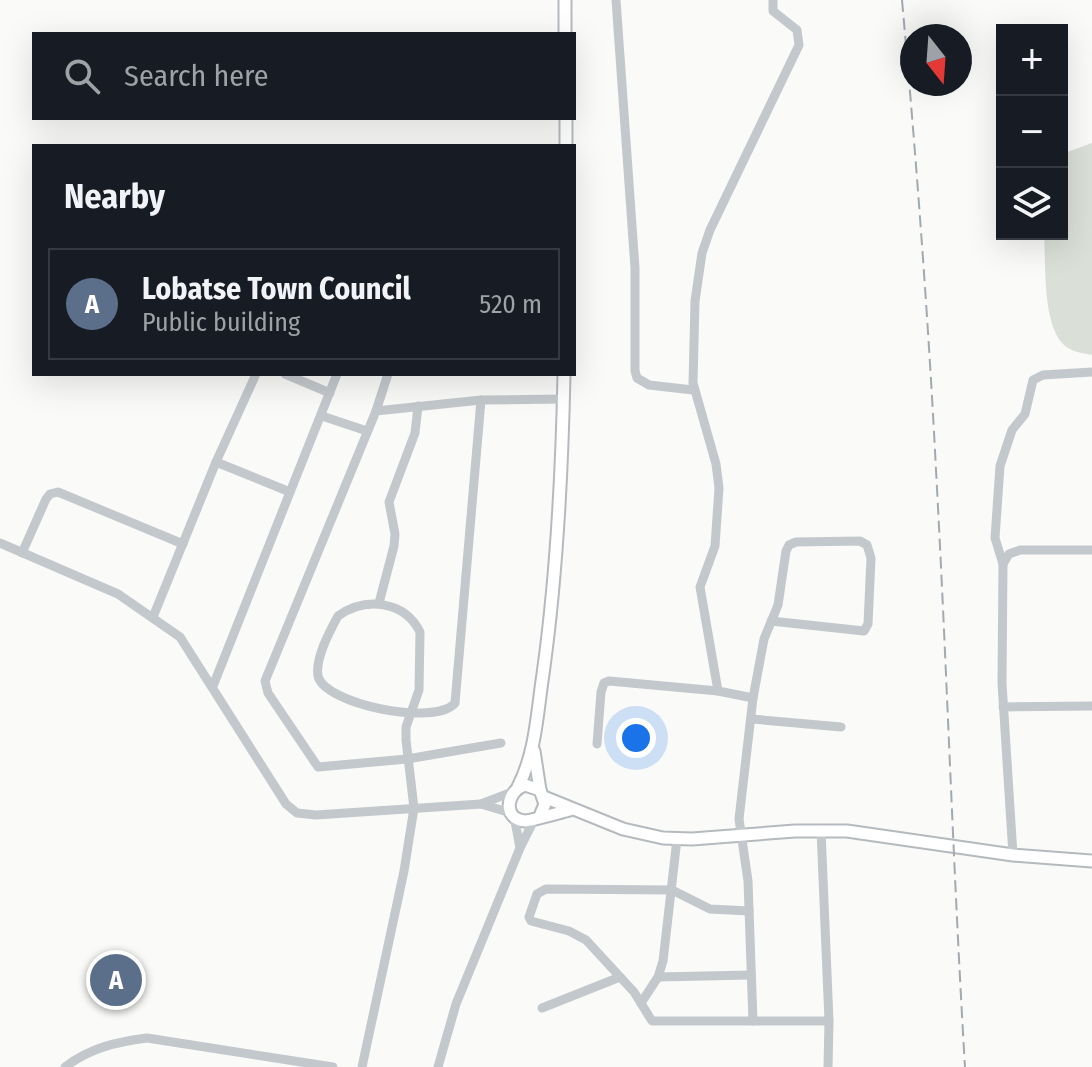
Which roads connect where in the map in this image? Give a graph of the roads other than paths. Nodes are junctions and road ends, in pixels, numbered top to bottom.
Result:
1 (565, 0) edge
2 (616, 0) edge
3 (773, 0) edge
4 (565, 32) edge
5 (566, 120) edge
6 (566, 144) edge
7 (1092, 372) edge
8 (255, 376) edge
9 (290, 376) edge
10 (336, 376) edge
11 (387, 376) edge
12 (564, 376) edge
13 (693, 390) junction
14 (330, 393) junction
15 (563, 399) junction
16 (481, 400) junction
17 (418, 406) junction
18 (376, 411) junction
19 (322, 416) junction
20 (367, 431) junction
21 (216, 462) junction
22 (290, 492) junction
23 (0, 543) edge
24 (183, 544) junction
25 (1092, 550) edge
26 (22, 553) junction
27 (1003, 564) junction
28 (379, 603) junction
29 (153, 617) junction
30 (771, 621) junction
31 (213, 686) junction
32 (718, 691) junction
33 (753, 698) junction
34 (1092, 706) edge
35 (1003, 707) junction
36 (410, 714) junction
37 (752, 719) junction
38 (841, 727) dead end
39 (501, 743) dead end
40 (597, 744) dead end
41 (533, 747) junction
42 (407, 759) junction
43 (515, 790) junction
44 (542, 794) junction
45 (481, 804) junction
46 (414, 808) junction
47 (570, 810) junction
48 (512, 814) junction
49 (537, 818) junction
50 (821, 830) junction
51 (742, 835) junction
52 (677, 839) junction
53 (520, 848) junction
54 (1013, 855) junction
55 (1092, 861) edge
56 (672, 890) junction
57 (749, 911) junction
58 (751, 975) junction
59 (620, 977) junction
60 (658, 977) junction
61 (641, 1003) junction
62 (542, 1008) dead end
63 (753, 1021) junction
64 (829, 1021) junction
65 (264, 1055) junction
66 (441, 1056) junction
67 (65, 1067) edge
68 (262, 1067) edge
69 (333, 1067) edge
70 (362, 1067) edge
71 (431, 1067) edge
72 (441, 1067) edge
73 (828, 1067) edge

1 - 4 main road
2 - 13 street
3 - 13 street
5 - 6 main road
7 - 27 street
8 - 21 street
9 - 14 street
10 - 14 street
11 - 18 street
12 - 15 main road
13 - 32 street
14 - 19 street
15 - 16 street
15 - 41 main road
16 - 17 street
16 - 36 street
17 - 18 street
17 - 28 street
18 - 20 street
19 - 20 street
19 - 22 street
20 - 42 street
21 - 22 street
21 - 24 street
22 - 31 street
23 - 26 street
24 - 26 street
24 - 29 street
25 - 27 street
26 - 29 street
27 - 35 street
28 - 36 street
28 - 36 street
29 - 31 street
30 - 30 street
30 - 33 street
31 - 46 street
32 - 33 street
32 - 40 street
33 - 37 street
34 - 35 street
35 - 54 street
36 - 42 street
37 - 38 street
37 - 51 street
39 - 42 street
41 - 43 main road
41 - 44 main road
42 - 46 street
43 - 44 main road
43 - 45 street
43 - 48 main road
44 - 47 main road
44 - 49 main road
45 - 46 street
45 - 48 street
46 - 70 street
47 - 49 main road
47 - 52 main road
48 - 49 main road
48 - 53 street
49 - 53 street
50 - 51 main road
50 - 54 main road
50 - 64 street
51 - 52 main road
51 - 57 street
52 - 56 street
53 - 66 street
54 - 55 main road
56 - 57 street
56 - 59 street
56 - 60 street
57 - 58 street
58 - 60 street
58 - 63 street
59 - 61 street
59 - 62 street
60 - 61 street
61 - 63 street
63 - 64 street
64 - 73 street
65 - 67 street
65 - 68 street
65 - 69 street
66 - 71 street
66 - 72 street

